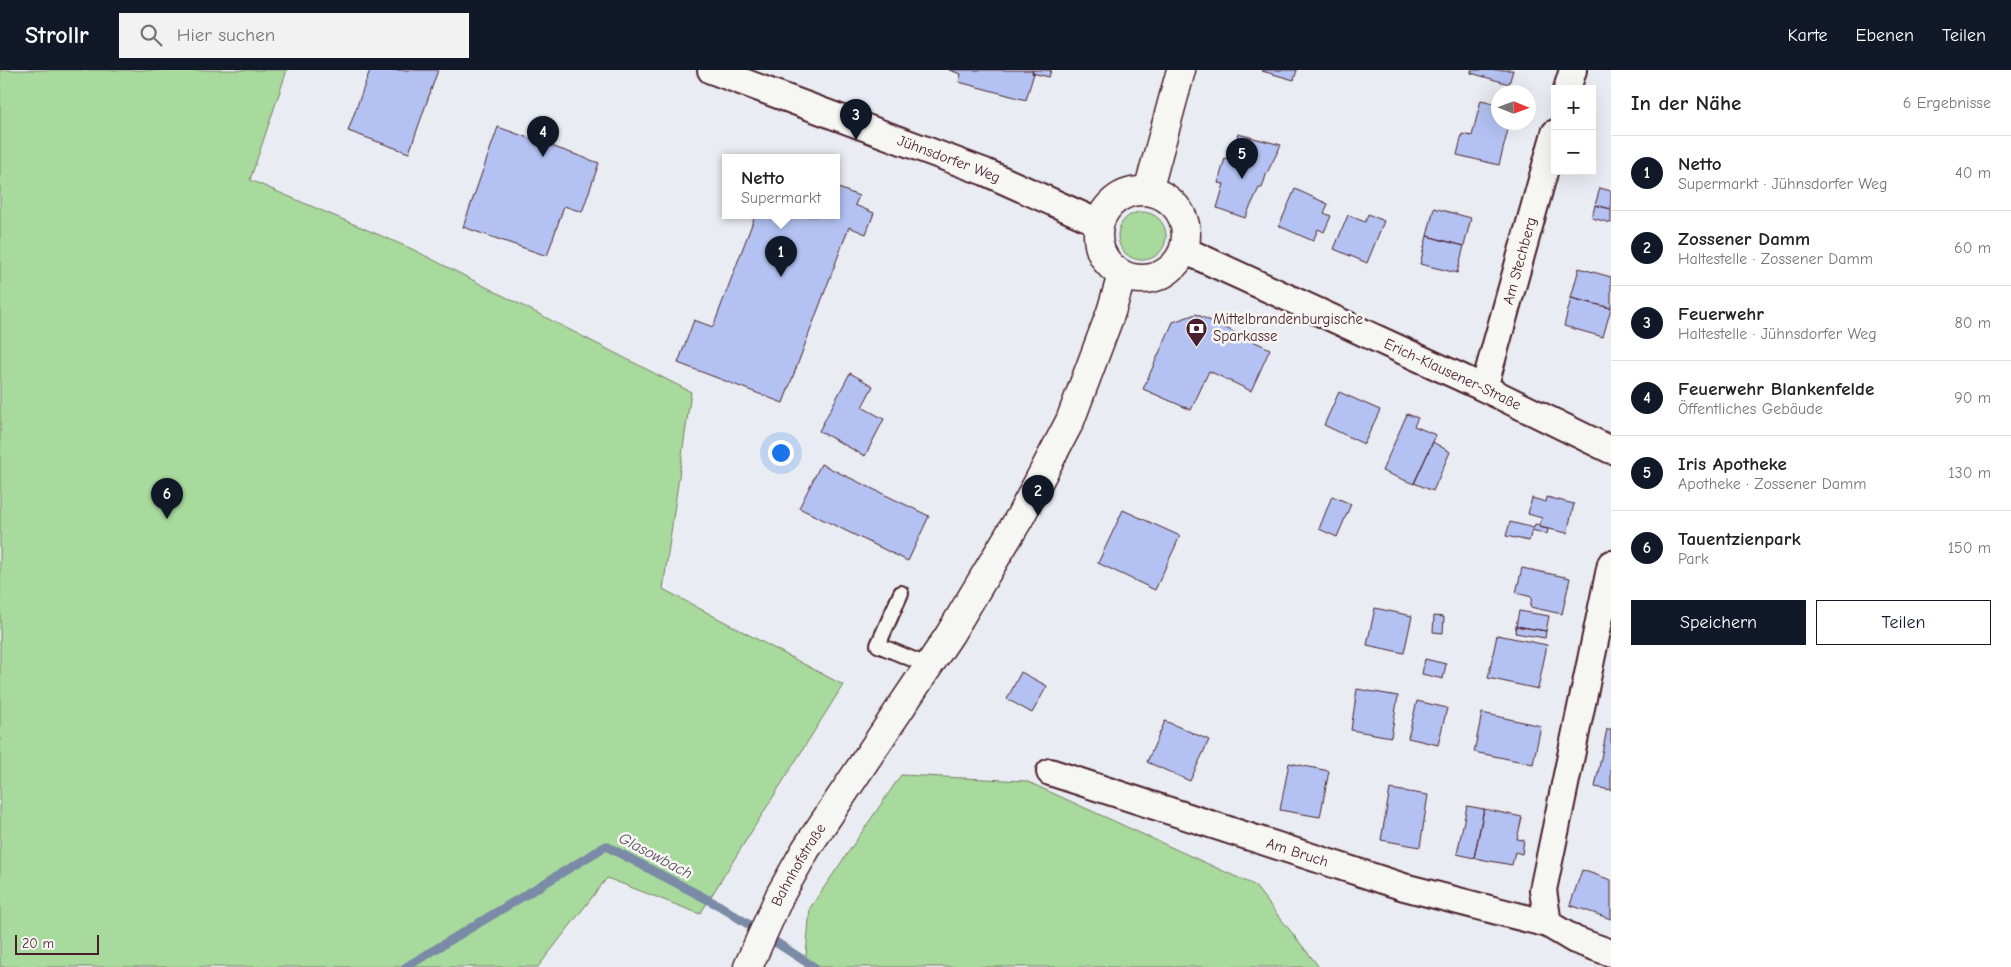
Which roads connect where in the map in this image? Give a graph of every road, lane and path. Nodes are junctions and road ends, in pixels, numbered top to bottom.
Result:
1 (711, 70) edge
2 (1181, 70) edge
3 (1573, 70) edge
4 (1568, 85) edge
5 (1551, 147) edge
6 (1148, 191) junction
7 (1099, 223) junction
8 (1184, 250) junction
9 (1122, 275) junction
10 (1484, 388) junction
11 (1611, 450) edge
12 (1611, 564) edge
13 (901, 593) dead end
14 (929, 666) junction
15 (1050, 772) dead end
16 (1548, 924) junction
17 (1611, 953) edge
18 (753, 956) edge

1 - 7 street, Jühnsdorfer Weg
2 - 6 main road
3 - 4 street
5 - 10 street, Am Stechberg
6 - 7 main road
6 - 8 main road
7 - 9 main road
8 - 9 main road
8 - 10 street, Erich-Klausener-Straße
9 - 14 main road, Bahnhofstraße
10 - 11 street, Erich-Klausener-Straße
12 - 16 street
13 - 14 lane
14 - 18 main road, Bahnhofstraße
15 - 16 street, Am Bruch
16 - 17 street, Am Bruch

